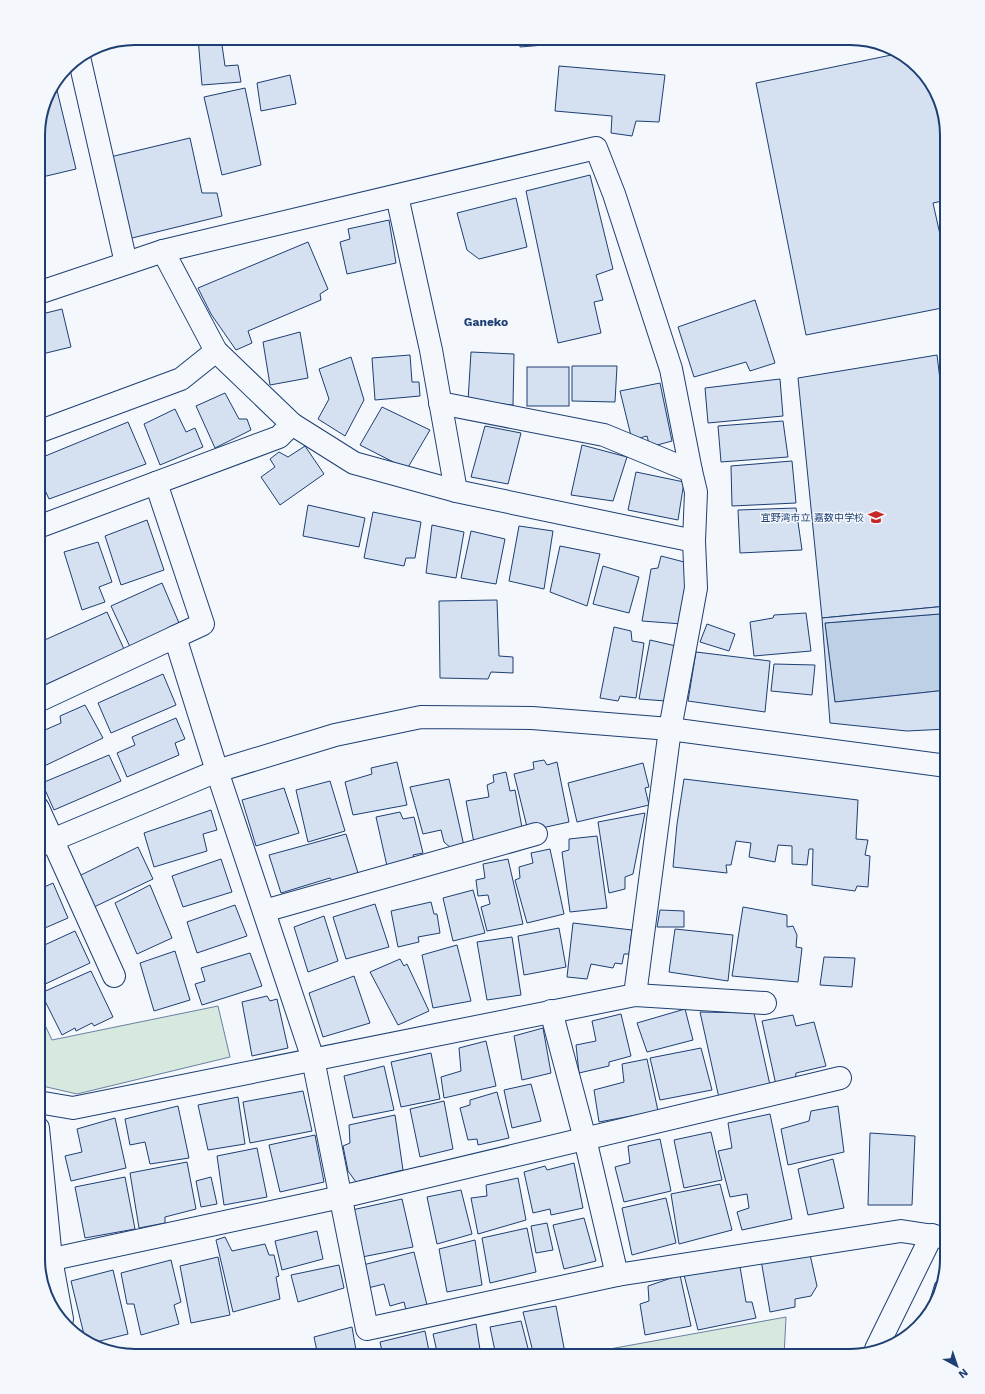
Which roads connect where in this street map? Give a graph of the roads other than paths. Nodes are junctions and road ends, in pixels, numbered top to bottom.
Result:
1 (80, 63) edge
2 (397, 196) junction
3 (163, 251) junction
4 (126, 264) junction
5 (45, 291) edge
6 (216, 351) junction
7 (440, 403) junction
8 (292, 424) junction
9 (45, 429) edge
10 (691, 471) junction
11 (156, 483) junction
12 (456, 491) junction
13 (45, 524) edge
14 (694, 541) junction
15 (175, 637) junction
16 (45, 698) edge
17 (670, 729) junction
18 (940, 765) edge
19 (217, 771) junction
20 (536, 834) dead end
21 (46, 843) edge
22 (264, 911) junction
23 (114, 976) dead end
24 (634, 995) junction
25 (765, 1003) dead end
26 (551, 1011) junction
27 (313, 1059) junction
28 (840, 1078) dead end
29 (45, 1103) edge
30 (585, 1139) junction
31 (341, 1198) junction
32 (940, 1237) edge
33 (45, 1261) edge
34 (617, 1275) junction
35 (58, 1306) edge
36 (879, 1344) edge

1 - 4 street
2 - 3 street
2 - 7 street
2 - 10 street
3 - 4 street
3 - 6 street
4 - 5 street
6 - 8 street
6 - 9 street
7 - 10 street
7 - 12 street
8 - 11 street
8 - 12 street
10 - 14 street
11 - 13 street
11 - 15 street
12 - 14 street
14 - 17 street
15 - 16 street
15 - 19 street
17 - 18 street
17 - 19 street
17 - 24 street
19 - 21 street
19 - 22 street
20 - 22 street
21 - 23 street
22 - 27 street
24 - 25 street
24 - 26 street
26 - 27 street
26 - 30 street
27 - 29 street
27 - 31 street
28 - 30 street
30 - 31 street
30 - 34 street
31 - 33 street
31 - 34 street
32 - 34 street
32 - 36 street
33 - 35 street

